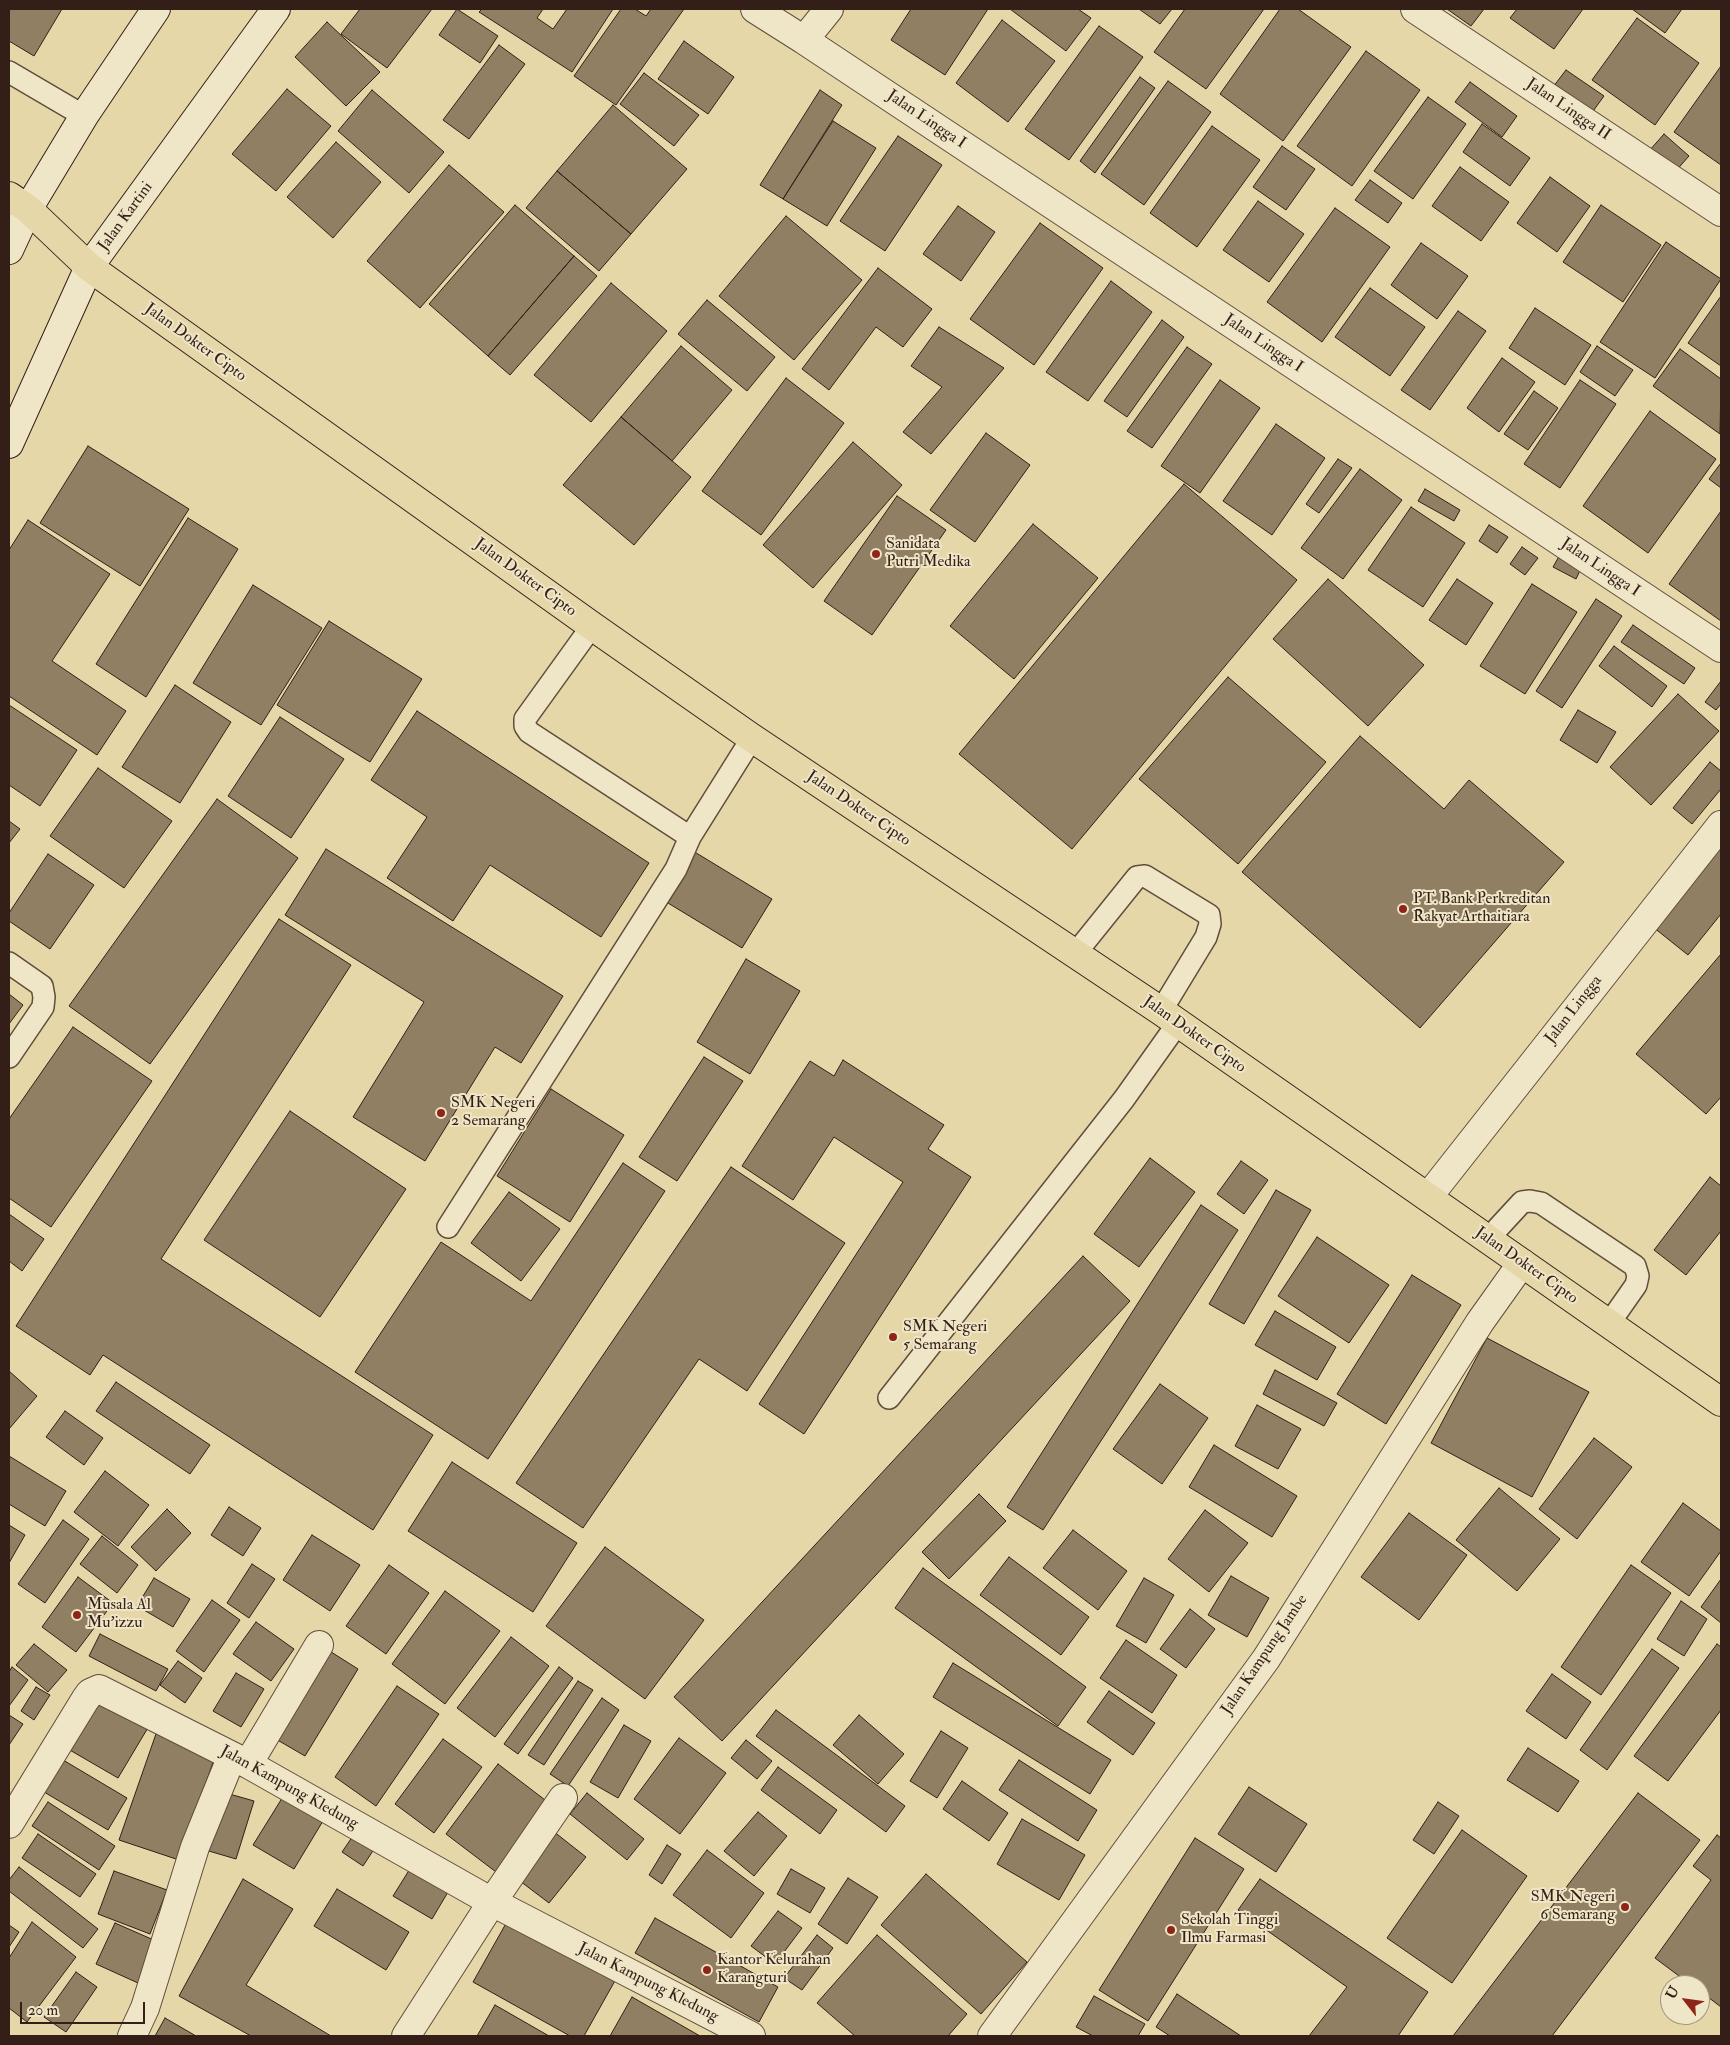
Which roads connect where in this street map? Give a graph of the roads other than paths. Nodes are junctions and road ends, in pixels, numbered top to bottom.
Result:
1 (156, 9) edge
2 (276, 9) edge
3 (755, 9) edge
4 (828, 9) edge
5 (1415, 9) edge
6 (804, 40) junction
7 (9, 72) edge
8 (84, 116) junction
9 (18, 202) edge
10 (1721, 212) edge
11 (9, 250) edge
12 (89, 268) junction
13 (9, 444) edge
14 (592, 626) junction
15 (1721, 648) edge
16 (752, 738) junction
17 (1721, 825) edge
18 (690, 837) junction
19 (1075, 954) junction
20 (9, 964) edge
21 (1170, 1017) junction
22 (9, 1057) edge
23 (1428, 1197) junction
24 (448, 1227) dead end
25 (1491, 1242) junction
26 (1522, 1263) junction
27 (1608, 1325) junction
28 (889, 1398) dead end
29 (1721, 1402) edge
30 (319, 1645) dead end
31 (240, 1760) junction
32 (563, 1798) dead end
33 (9, 1824) edge
34 (492, 1902) junction
35 (132, 2036) edge
36 (406, 2036) edge
37 (751, 2036) edge
38 (992, 2036) edge

1 - 8 street
2 - 12 street, Jalan Kartini
3 - 6 street, Jalan Lingga I
4 - 6 street
5 - 10 street, Jalan Lingga II
6 - 15 street, Jalan Lingga I
7 - 8 lane
8 - 9 street
9 - 11 street
9 - 12 highway, Jalan Dokter Cipto
12 - 13 street, Jalan Kartini
12 - 14 highway, Jalan Dokter Cipto
14 - 16 highway, Jalan Dokter Cipto
14 - 18 lane
16 - 18 lane
16 - 19 highway, Jalan Dokter Cipto
17 - 23 street, Jalan Lingga
18 - 24 lane
19 - 21 highway, Jalan Dokter Cipto
19 - 21 lane
20 - 22 lane
21 - 23 highway, Jalan Dokter Cipto
21 - 28 lane
23 - 25 highway, Jalan Dokter Cipto
25 - 26 highway, Jalan Dokter Cipto
25 - 27 lane
26 - 27 highway, Jalan Dokter Cipto
26 - 38 street, Jalan Kampung Jambe
27 - 29 highway, Jalan Dokter Cipto
30 - 31 street
31 - 33 street, Jalan Kampung Kledung
31 - 34 street, Jalan Kampung Kledung
31 - 35 street
32 - 34 street
34 - 36 street
34 - 37 street, Jalan Kampung Kledung

